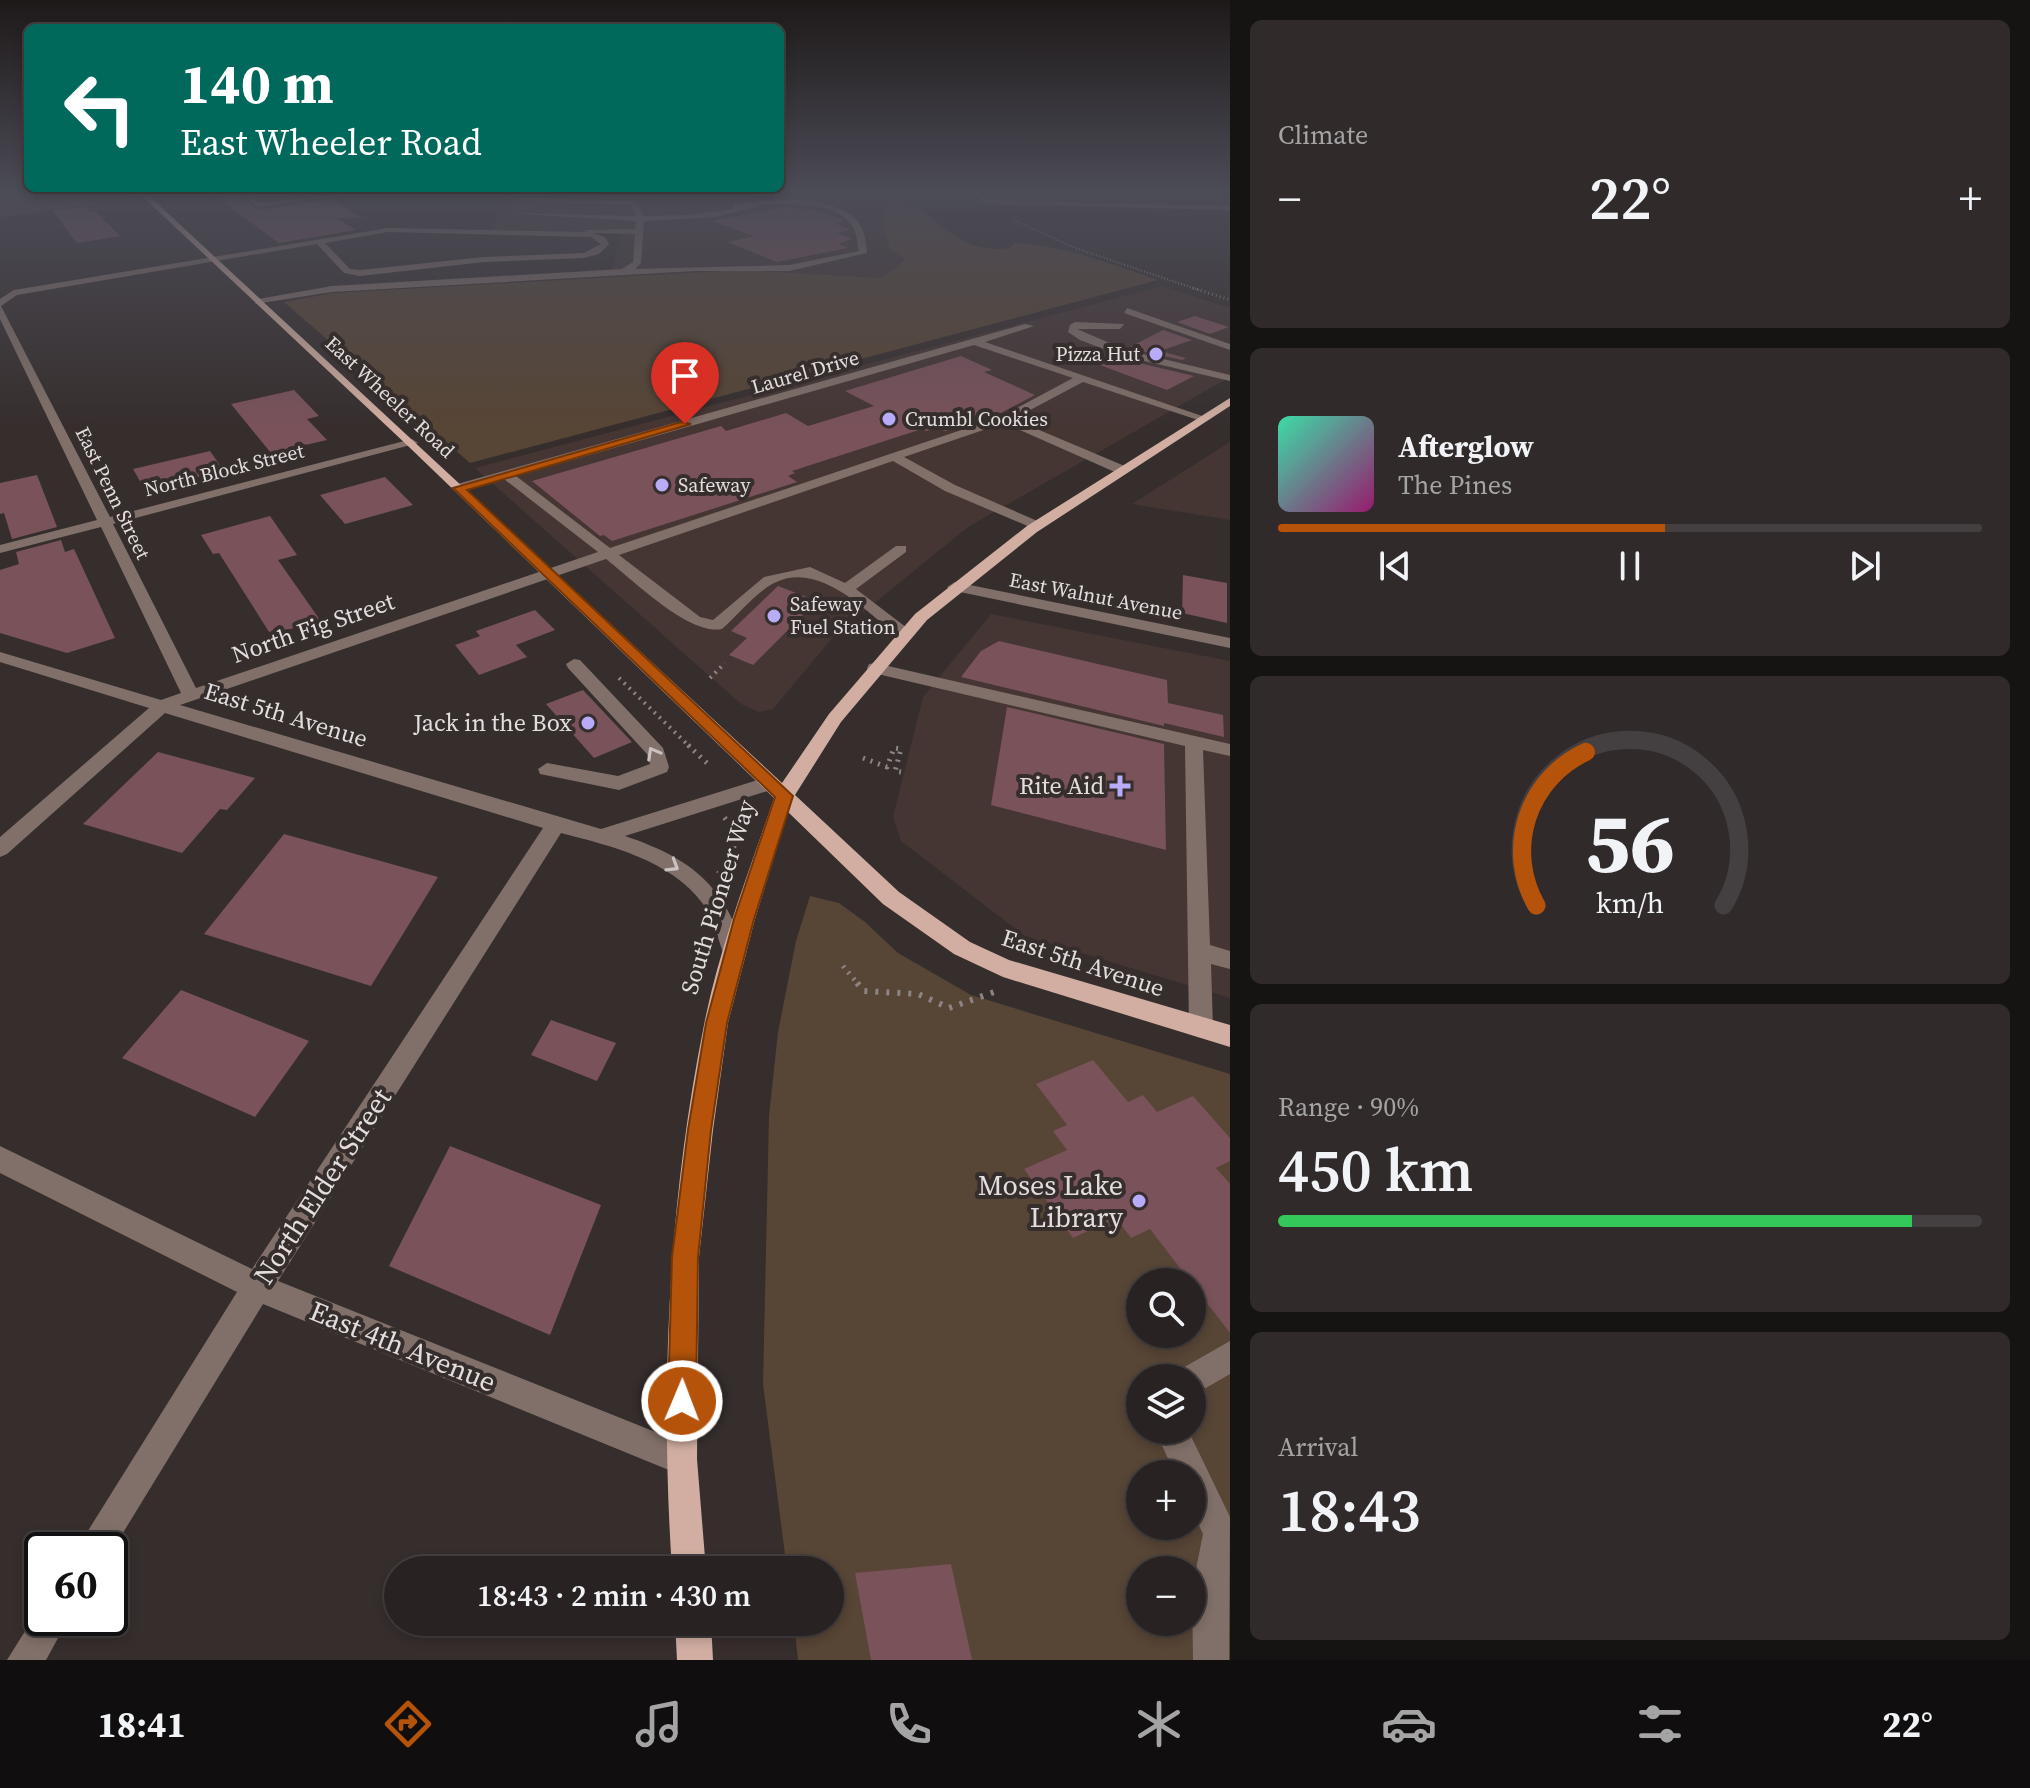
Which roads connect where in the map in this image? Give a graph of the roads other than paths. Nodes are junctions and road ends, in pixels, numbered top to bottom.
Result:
1 (145, 271) edge
2 (226, 271) edge
3 (350, 271) edge
4 (373, 271) edge
5 (625, 271) edge
6 (652, 271) edge
7 (622, 274) junction
8 (258, 302) junction
9 (0, 306) edge
10 (1127, 311) dead end
11 (1029, 326) dead end
12 (1120, 326) dead end
13 (975, 342) junction
14 (1230, 347) edge
15 (1082, 378) junction
16 (1230, 378) edge
17 (1230, 401) edge
18 (1202, 418) junction
19 (1004, 419) junction
20 (412, 443) junction
21 (893, 456) junction
22 (1122, 470) junction
23 (507, 475) junction
24 (459, 488) junction
25 (105, 521) junction
26 (1037, 526) junction
27 (0, 549) edge
28 (901, 549) dead end
29 (608, 552) junction
30 (548, 572) junction
31 (955, 587) junction
32 (846, 589) junction
33 (905, 634) junction
34 (1230, 643) edge
35 (0, 657) edge
36 (574, 664) dead end
37 (875, 668) junction
38 (191, 695) junction
39 (163, 705) junction
40 (1194, 741) junction
41 (1230, 750) edge
42 (547, 769) dead end
43 (777, 789) junction
44 (556, 825) junction
45 (602, 836) junction
46 (0, 849) edge
47 (1199, 951) junction
48 (735, 955) junction
49 (1230, 960) edge
50 (1201, 1028) junction
51 (1230, 1036) edge
52 (0, 1159) edge
53 (257, 1287) junction
54 (1230, 1356) edge
55 (1206, 1371) edge
56 (681, 1459) junction
57 (1206, 1504) edge
58 (104, 1532) edge
59 (688, 1556) edge
60 (40, 1636) edge
61 (694, 1636) edge
62 (25, 1660) edge
63 (695, 1660) edge
64 (1211, 1660) edge

1 - 9 street, East Penn Street
2 - 8 main road, East Wheeler Road
3 - 4 street, East Penn Street
5 - 7 street
6 - 7 street
7 - 8 street
8 - 20 main road, East Wheeler Road
9 - 25 street, East Penn Street
10 - 14 street
11 - 13 street, Laurel Drive
12 - 16 street
13 - 15 street
13 - 23 street, Laurel Drive
15 - 18 street
15 - 19 street, North Fig Street
17 - 18 main road, South Pioneer Way
18 - 22 main road, South Pioneer Way
19 - 21 street, North Fig Street
19 - 22 street
20 - 24 main road, East Wheeler Road
20 - 25 street, North Block Street
21 - 26 street
21 - 29 street, North Fig Street
22 - 26 main road, South Pioneer Way
23 - 24 street, Laurel Drive
23 - 29 street
24 - 30 main road, East Wheeler Road
25 - 27 street, North Block Street
25 - 38 street, East Penn Street
26 - 31 main road, South Pioneer Way
28 - 32 street
29 - 30 street, North Fig Street
29 - 32 street
30 - 38 street, North Fig Street
30 - 43 main road, East Wheeler Road
31 - 33 main road, South Pioneer Way
31 - 34 street, East Walnut Avenue
32 - 33 street
33 - 37 main road, South Pioneer Way
35 - 39 street, East 5th Avenue
42 -> 36 street
37 - 40 street
37 - 43 main road, South Pioneer Way
38 - 39 street, North Fig Street
39 - 44 street, East 5th Avenue
39 - 46 street, North Fig Street
40 - 41 street
40 - 47 street
43 - 45 street
43 - 48 main road, South Pioneer Way
43 - 50 main road, East 5th Avenue
44 - 45 street, East 5th Avenue
44 - 53 street, North Elder Street
45 -> 48 street, East 5th Avenue
47 - 49 street
47 - 50 street
48 - 56 main road, South Pioneer Way
50 - 51 main road, East 5th Avenue
52 - 53 street, East 4th Avenue
53 - 56 street, East 4th Avenue
53 - 58 street, North Elder Street
54 - 55 street
56 - 59 main road, South Pioneer Way
57 - 64 street
60 - 62 street
61 - 63 main road

